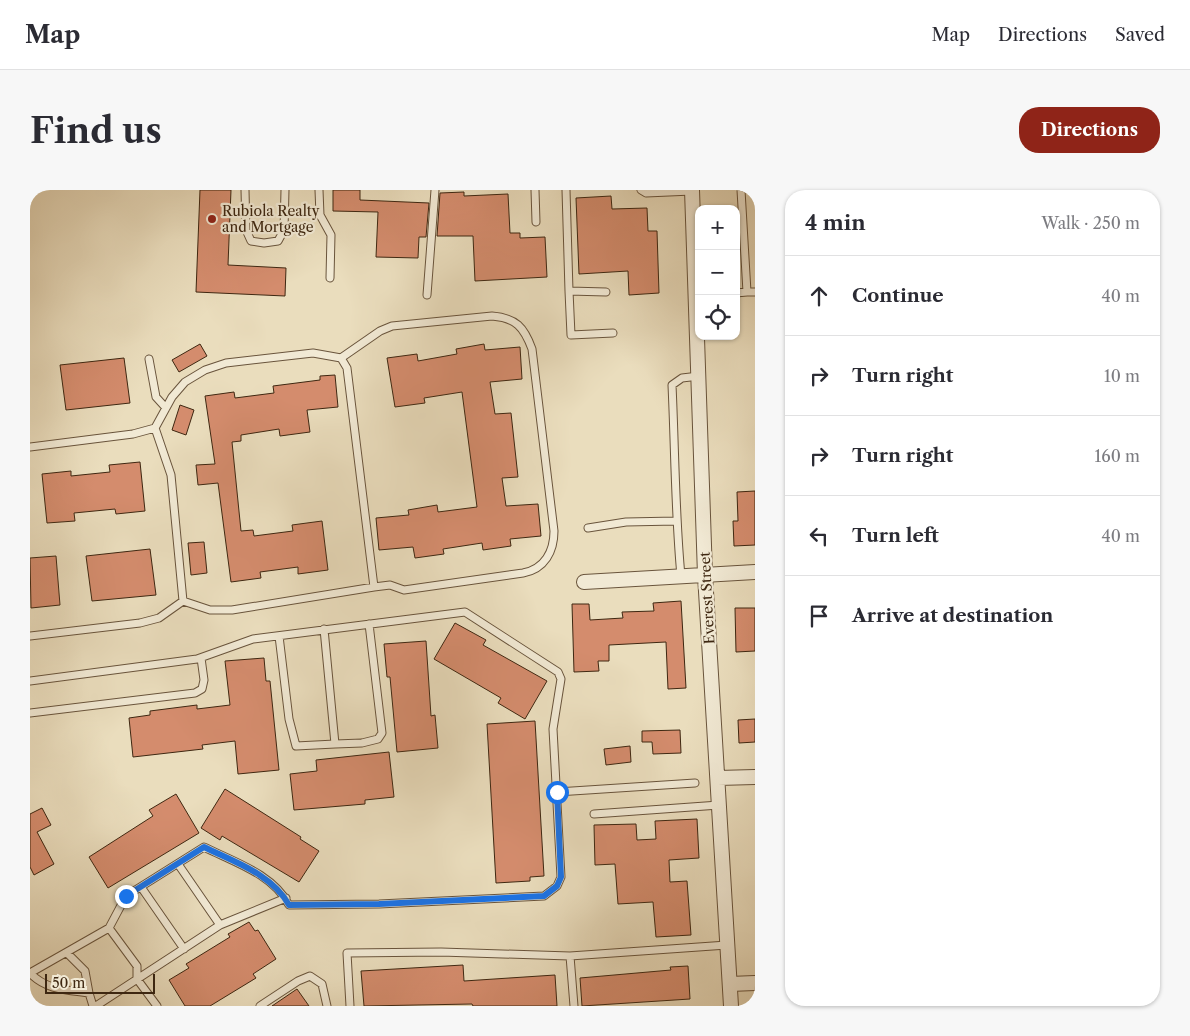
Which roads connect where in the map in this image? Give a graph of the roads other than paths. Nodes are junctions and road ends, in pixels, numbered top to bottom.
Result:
1 (245, 190) edge
2 (285, 190) edge
3 (319, 190) edge
4 (435, 190) edge
5 (535, 190) edge
6 (566, 190) edge
7 (641, 190) edge
8 (741, 190) edge
9 (692, 191) edge
10 (536, 222) dead end
11 (695, 253) edge
12 (330, 278) dead end
13 (569, 291) junction
14 (606, 292) dead end
15 (740, 292) edge
16 (746, 292) junction
17 (755, 292) edge
18 (426, 295) dead end
19 (613, 333) dead end
20 (698, 340) edge
21 (341, 358) junction
22 (150, 360) dead end
23 (699, 376) junction
24 (166, 408) junction
25 (155, 428) junction
26 (30, 447) edge
27 (676, 521) junction
28 (588, 528) dead end
29 (755, 572) edge
30 (705, 575) junction
31 (681, 576) junction
32 (584, 582) dead end
33 (374, 587) junction
34 (183, 601) junction
35 (369, 624) junction
36 (324, 629) junction
37 (30, 636) edge
38 (279, 636) junction
39 (201, 658) junction
40 (30, 681) edge
41 (30, 712) edge
42 (335, 744) junction
43 (755, 777) edge
44 (718, 778) junction
45 (695, 783) dead end
46 (557, 792) junction
47 (719, 805) junction
48 (594, 814) dead end
49 (178, 864) junction
50 (141, 887) junction
51 (286, 898) junction
52 (220, 925) junction
53 (109, 928) junction
54 (727, 945) junction
55 (184, 949) junction
56 (67, 953) junction
57 (570, 956) junction
58 (30, 973) edge
59 (137, 979) junction
60 (755, 983) edge
61 (730, 984) junction
62 (89, 993) junction
63 (95, 1006) edge
64 (157, 1006) edge
65 (260, 1006) edge
66 (327, 1006) edge
67 (350, 1006) edge
68 (574, 1006) edge
69 (731, 1006) edge

1 - 2 lane
3 - 12 lane
4 - 18 lane
5 - 10 lane
6 - 13 lane
7 - 9 lane
8 - 16 lane
9 - 11 street, Everest Street
13 - 14 lane
13 - 19 lane
15 - 16 lane
16 - 17 lane
20 - 23 street, Everest Street
21 - 24 lane
21 - 33 lane
21 - 33 lane
22 - 24 lane
23 - 27 lane
23 - 30 street, Everest Street
24 - 25 lane
25 - 26 lane
25 - 34 lane
27 - 28 lane
27 - 31 lane
29 - 30 street
30 - 31 street
30 - 44 street, Everest Street
31 - 32 street
33 - 34 lane
34 - 37 lane
35 - 36 lane
35 - 42 lane
35 - 46 lane
36 - 38 lane
36 - 42 lane
38 - 39 lane
38 - 42 lane
39 - 40 lane
39 - 41 lane
43 - 44 street
44 - 47 street, Everest Street
45 - 46 lane
46 - 51 lane
47 - 48 lane
47 - 54 street, Everest Street
49 - 50 lane
49 - 51 lane
49 - 52 lane
50 - 53 lane
50 - 55 lane
51 - 52 lane
52 - 55 lane
53 - 56 lane
53 - 59 lane
54 - 57 lane
54 - 61 street, Everest Street
55 - 59 lane
56 - 58 lane
56 - 62 lane
57 - 67 lane
57 - 68 lane
58 - 62 lane
59 - 63 lane
59 - 64 lane
60 - 61 street
61 - 69 street, Everest Street
62 - 63 lane
65 - 66 lane

